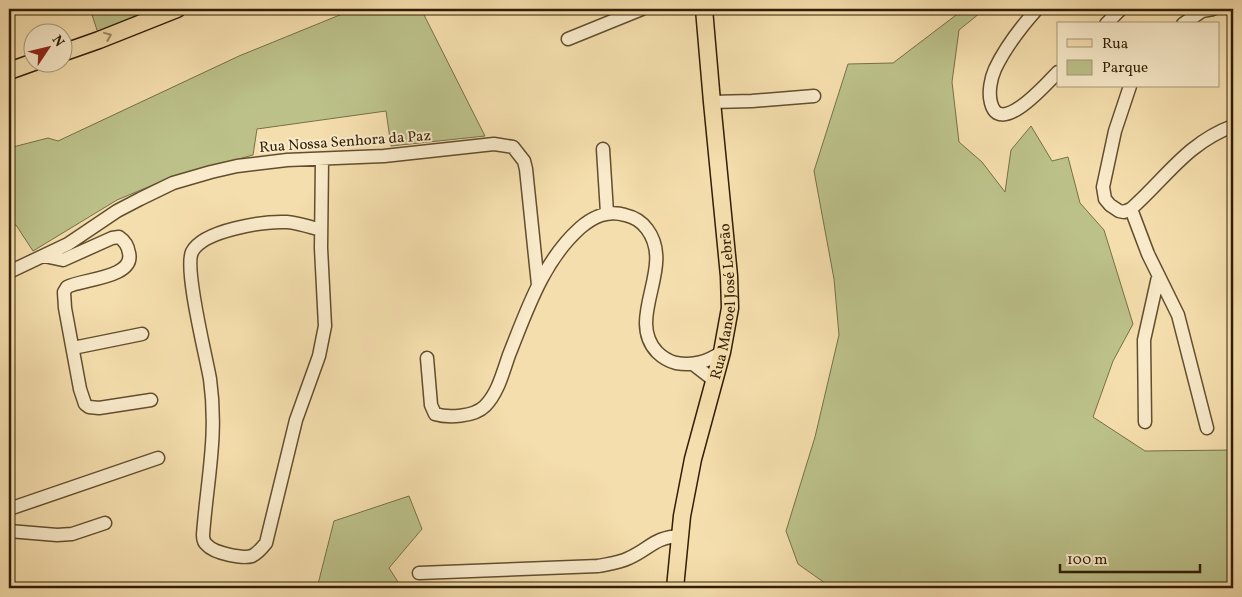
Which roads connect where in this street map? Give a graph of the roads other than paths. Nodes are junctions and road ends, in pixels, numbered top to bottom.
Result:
1 (177, 9) edge
2 (642, 9) edge
3 (704, 9) edge
4 (1037, 9) edge
5 (1121, 9) edge
6 (1204, 9) edge
7 (1108, 22) edge
8 (1186, 22) edge
9 (568, 39) dead end
10 (72, 49) edge
11 (22, 66) edge
12 (9, 71) edge
13 (1057, 73) edge
14 (1129, 88) edge
15 (814, 96) dead end
16 (712, 102) junction
17 (1233, 126) edge
18 (603, 149) dead end
19 (322, 159) junction
20 (1131, 209) junction
21 (607, 213) junction
22 (321, 230) junction
23 (44, 256) junction
24 (9, 272) edge
25 (1158, 278) junction
26 (538, 285) junction
27 (142, 334) dead end
28 (73, 348) junction
29 (722, 352) junction
30 (427, 358) dead end
31 (693, 364) junction
32 (715, 381) junction
33 (151, 400) dead end
34 (1145, 422) dead end
35 (1207, 428) dead end
36 (158, 458) dead end
37 (9, 509) edge
38 (105, 523) dead end
39 (9, 531) edge
40 (680, 536) junction
41 (419, 572) dead end
42 (675, 588) edge

10 -> 1 main road
2 - 9 street
3 - 16 main road, Rua Manoel José Lebrão
4 - 13 street
5 - 7 street
6 - 8 street
11 - 12 main road
14 - 20 street
15 - 16 street
16 - 29 main road, Rua Manoel José Lebrão
17 - 20 street
18 - 21 street
19 - 22 street
19 - 23 street, Rua Nossa Senhora da Paz
19 - 26 street, Rua Nossa Senhora da Paz
20 - 25 street
21 - 26 street
21 - 31 street
22 - 22 street
23 - 24 street, Rua Nossa Senhora da Paz
23 - 28 street
25 - 34 street
25 - 35 street
26 - 30 street
27 - 28 street
28 - 33 street
29 - 31 street
29 - 32 main road, Rua Manoel José Lebrão
31 - 32 street
32 - 40 main road, Rua Manoel José Lebrão
36 - 37 street
38 - 39 street
40 - 41 street
40 - 42 main road, Rua Manoel José Lebrão

